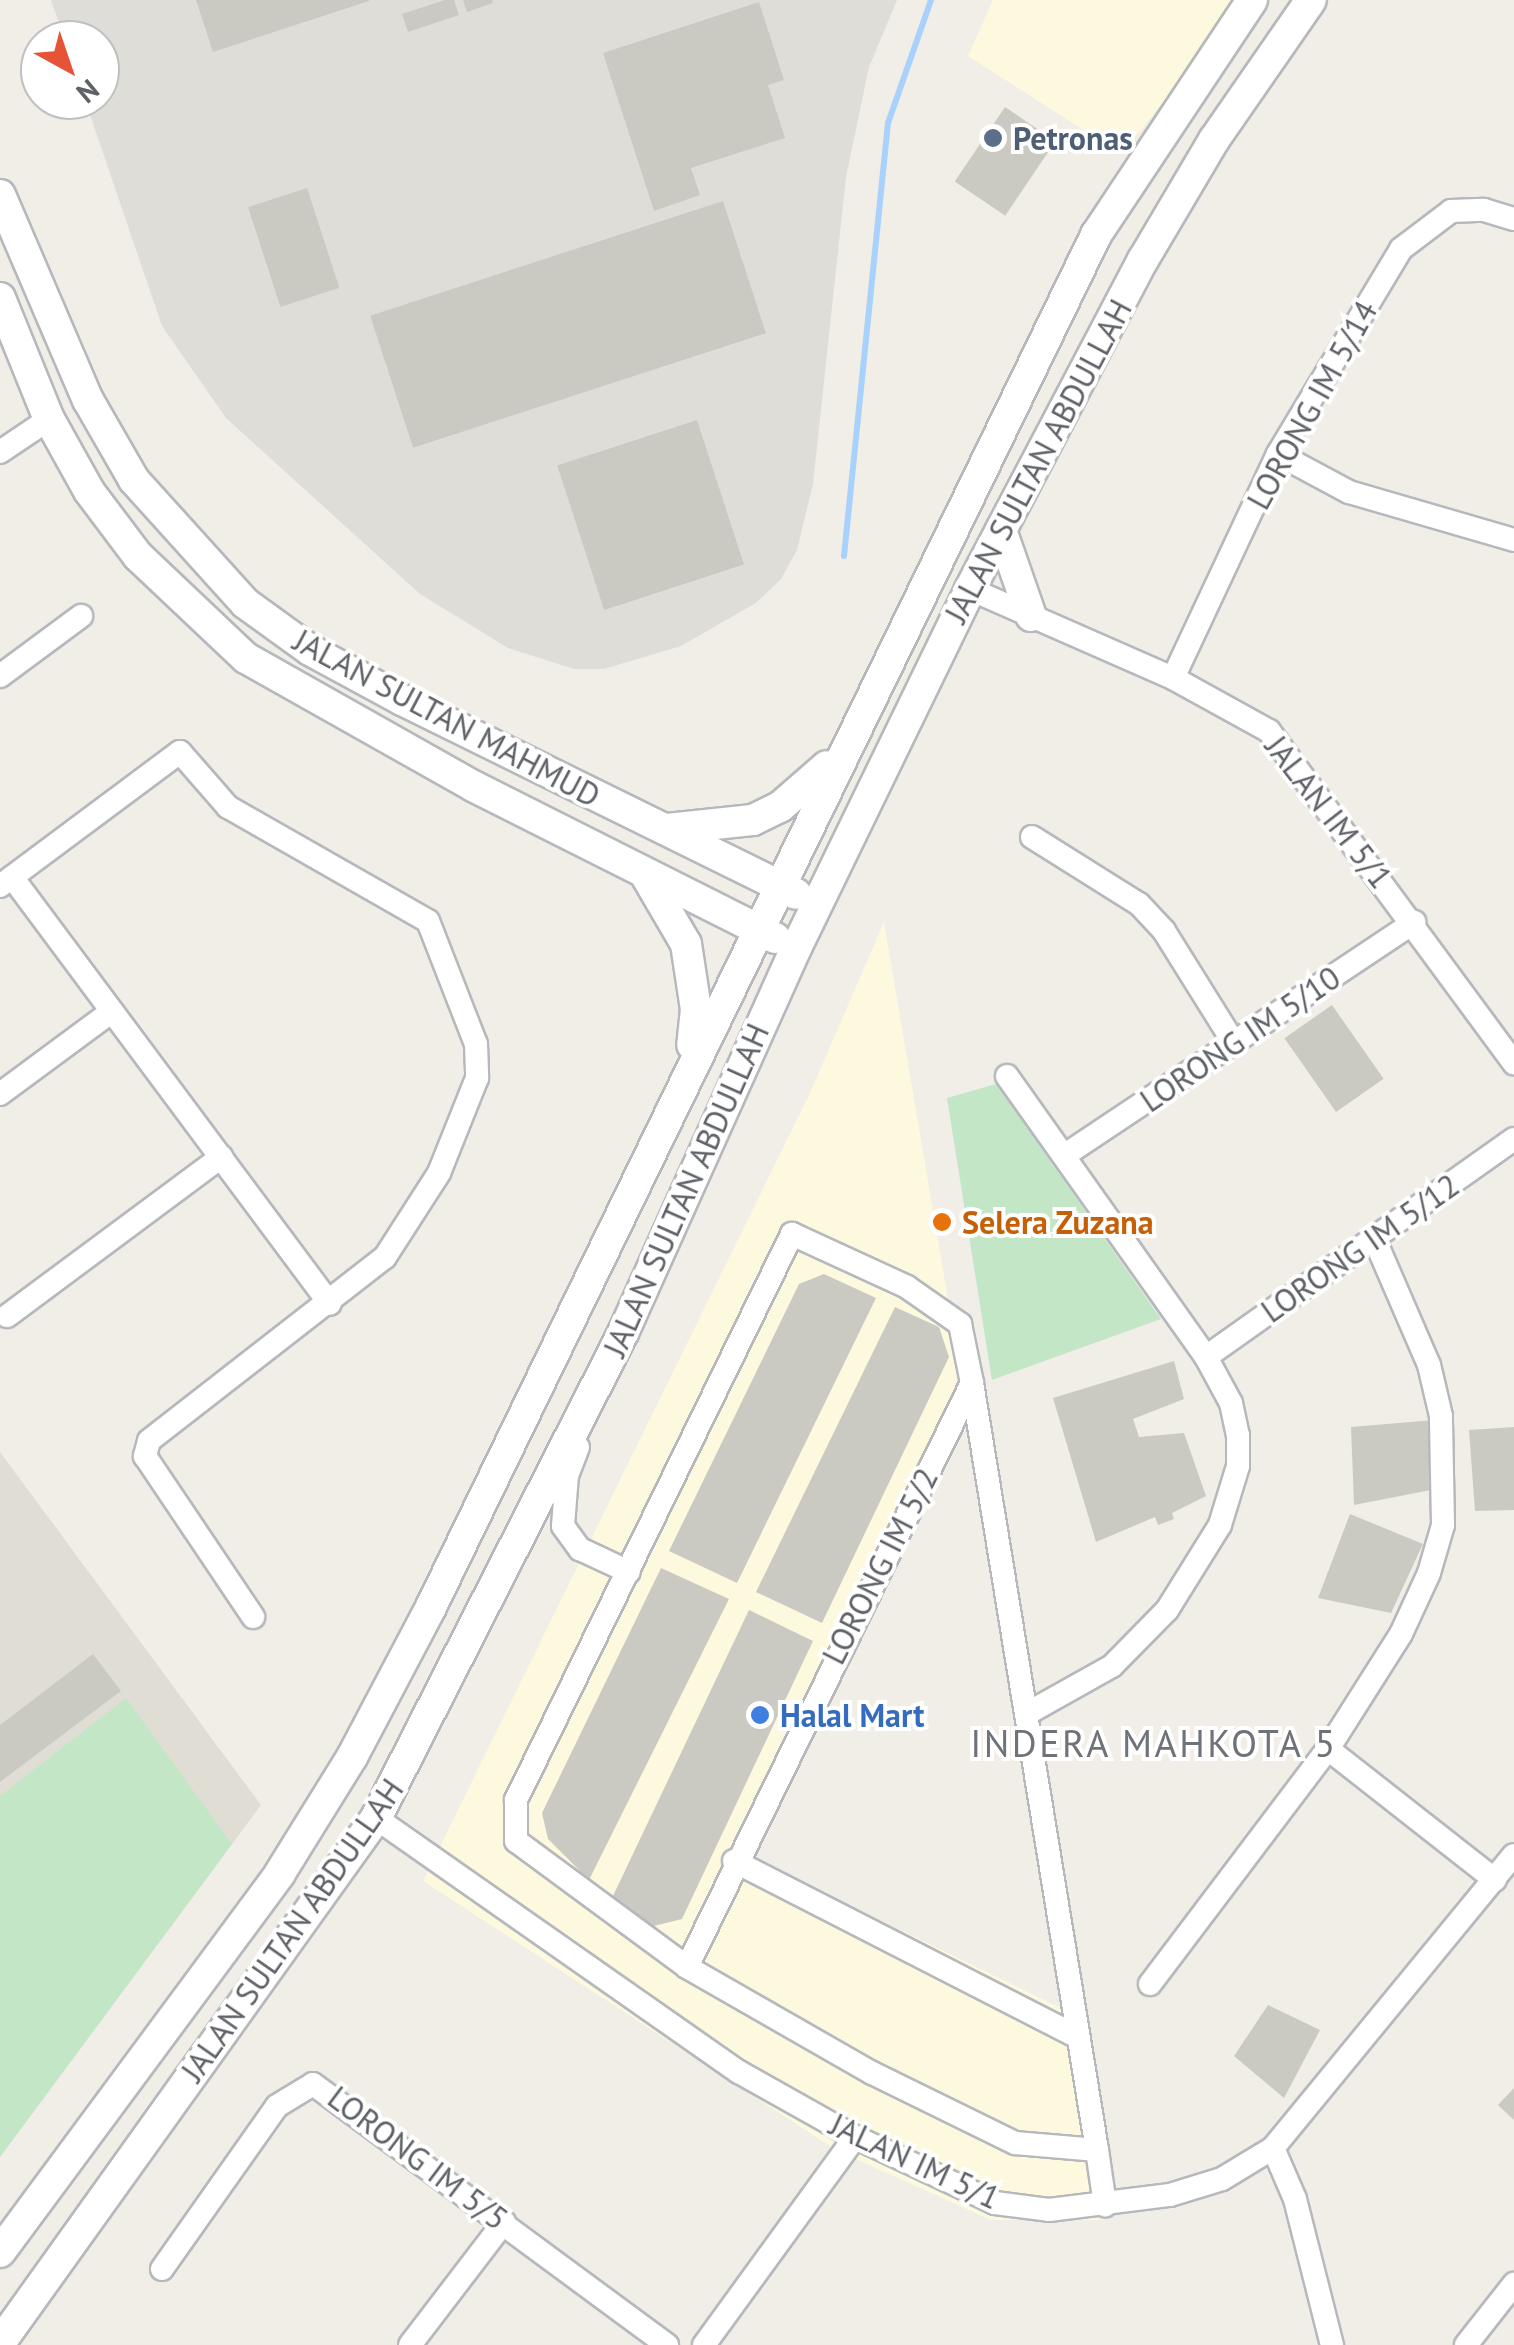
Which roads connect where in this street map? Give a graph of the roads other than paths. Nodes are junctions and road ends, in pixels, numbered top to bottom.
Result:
1 (1252, 0) edge
2 (1336, 0) edge
3 (1304, 9) edge
4 (0, 195) edge
5 (1514, 219) edge
6 (0, 298) edge
7 (48, 419) junction
8 (0, 452) edge
9 (1278, 454) junction
10 (1001, 530) junction
11 (1514, 540) edge
12 (970, 589) junction
13 (80, 616) dead end
14 (1031, 616) junction
15 (0, 676) edge
16 (1173, 678) junction
17 (839, 754) junction
18 (654, 829) junction
19 (1032, 837) dead end
20 (643, 871) junction
21 (6, 881) edge
22 (780, 886) junction
23 (816, 905) junction
24 (1414, 922) junction
25 (758, 929) junction
26 (796, 948) junction
27 (112, 1011) junction
28 (1234, 1042) junction
29 (1514, 1063) edge
30 (686, 1073) junction
31 (1008, 1076) dead end
32 (0, 1094) edge
33 (1514, 1138) edge
34 (1065, 1156) junction
35 (221, 1158) junction
36 (1374, 1238) junction
37 (330, 1304) junction
38 (7, 1316) dead end
39 (623, 1332) junction
40 (1206, 1357) junction
41 (972, 1383) junction
42 (629, 1572) junction
43 (253, 1618) dead end
44 (1026, 1714) junction
45 (1328, 1749) junction
46 (376, 1818) junction
47 (1514, 1855) edge
48 (734, 1862) junction
49 (1496, 1880) junction
50 (687, 1967) junction
51 (1150, 1984) dead end
52 (1078, 2037) junction
53 (854, 2137) junction
54 (1272, 2148) junction
55 (1097, 2150) junction
56 (1105, 2206) junction
57 (504, 2222) junction
58 (0, 2252) edge
59 (162, 2269) dead end
60 (1514, 2284) edge
61 (30, 2302) junction
62 (0, 2343) edge
63 (19, 2345) edge
64 (410, 2345) edge
65 (667, 2345) edge
66 (704, 2345) edge
67 (1332, 2345) edge
68 (1466, 2345) edge

1 - 17 main road, JALAN SULTAN ABDULLAH
2 - 3 main road
3 - 10 main road, JALAN SULTAN ABDULLAH
4 - 18 main road, JALAN SULTAN MAHMUD
5 - 9 street, LORONG IM 5/14
6 - 7 main road, JALAN SULTAN MAHMUD
7 - 8 street
7 - 20 main road, JALAN SULTAN MAHMUD
9 - 11 street
9 - 16 street, LORONG IM 5/14
10 - 12 main road, JALAN SULTAN ABDULLAH
10 - 14 main road
12 - 14 street, JALAN IM 5/1
12 - 23 main road, JALAN SULTAN ABDULLAH
13 - 15 street
14 - 16 street, JALAN IM 5/1
16 - 24 street, JALAN IM 5/1
17 - 18 main road
17 - 22 main road, JALAN SULTAN ABDULLAH
18 - 22 main road, JALAN SULTAN MAHMUD
19 - 28 street
20 - 25 main road, JALAN SULTAN MAHMUD
20 - 30 main road
21 - 27 street
21 - 37 street
22 - 23 main road, JALAN SULTAN MAHMUD
22 - 25 main road, JALAN SULTAN ABDULLAH
23 - 26 main road, JALAN SULTAN ABDULLAH
24 - 28 street, LORONG IM 5/10
24 - 29 street, JALAN IM 5/1
25 - 26 main road, JALAN SULTAN MAHMUD
25 - 30 main road, JALAN SULTAN ABDULLAH
26 - 39 main road, JALAN SULTAN ABDULLAH
27 - 32 street
27 - 35 street
28 - 34 street, LORONG IM 5/10
30 - 58 main road, JALAN SULTAN ABDULLAH
31 - 34 street
33 - 36 street, LORONG IM 5/12
34 - 40 street
35 - 37 street
35 - 38 street
36 - 40 street, LORONG IM 5/12
36 - 45 street
37 - 43 street
39 - 42 street
39 - 46 main road, JALAN SULTAN ABDULLAH
40 - 44 street
41 - 42 street
41 - 44 street
41 - 48 street, LORONG IM 5/2
42 - 50 street
44 - 52 street
45 - 49 street
45 - 51 street
46 - 53 street, JALAN IM 5/1
46 - 61 main road, JALAN SULTAN ABDULLAH
47 - 49 street, JALAN IM 5/1
48 - 50 street, LORONG IM 5/2
48 - 52 street
49 - 54 street, JALAN IM 5/1
50 - 55 street
52 - 55 street
53 - 56 street, JALAN IM 5/1
53 - 66 street
54 - 56 street, JALAN IM 5/1
54 - 67 street
55 - 56 street
57 - 59 street, LORONG IM 5/5
57 - 64 street
57 - 65 street, LORONG IM 5/5
60 - 68 street
61 - 62 main road, JALAN SULTAN ABDULLAH
61 - 63 main road

